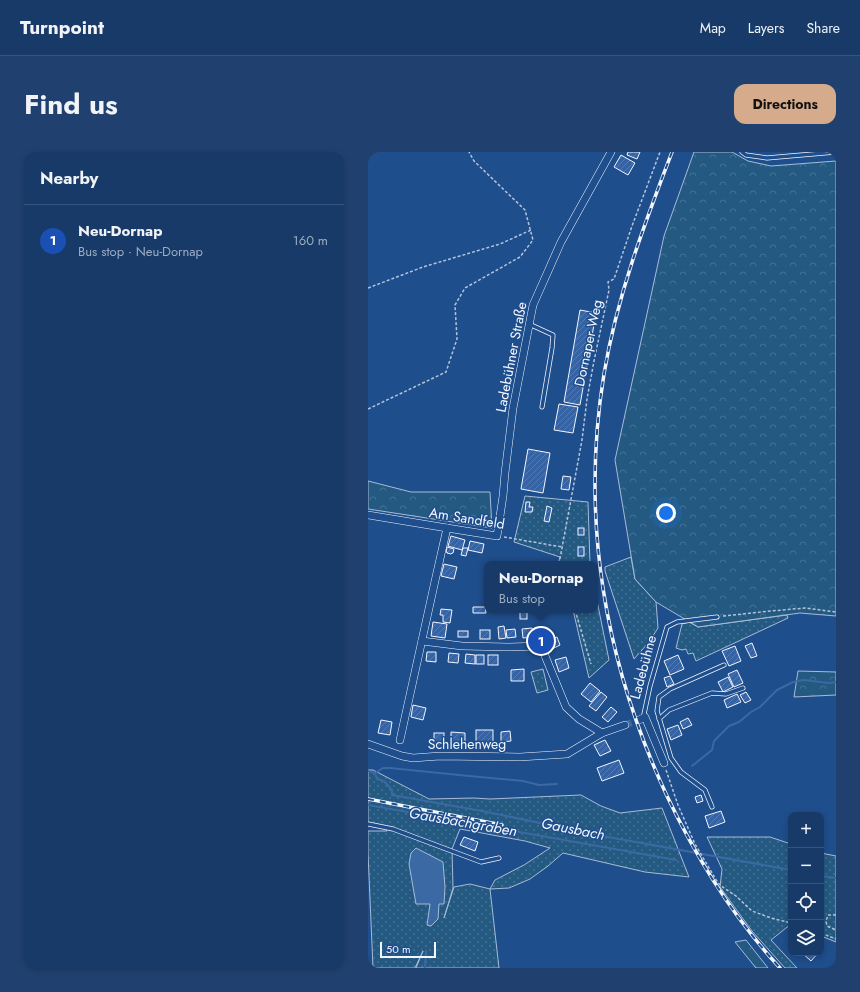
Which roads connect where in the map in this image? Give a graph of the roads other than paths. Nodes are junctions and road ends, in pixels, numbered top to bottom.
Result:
1 (611, 152) edge
2 (742, 152) edge
3 (836, 152) edge
4 (529, 324) junction
5 (542, 407) dead end
6 (368, 515) edge
7 (447, 528) junction
8 (497, 536) joint
9 (718, 617) road end
10 (422, 641) junction
11 (724, 665) dead end
12 (742, 688) dead end
13 (642, 718) joint
14 (659, 719) junction
15 (625, 725) tunnel mouth
16 (602, 733) junction
17 (400, 740) dead end
18 (368, 744) edge
19 (671, 758) junction
20 (664, 763) joint
21 (712, 807) dead end
22 (368, 824) edge
23 (499, 858) dead end

1 - 4 street, Ladebühner Straße
2 - 3 lane
4 - 5 lane
4 - 8 street, Ladebühner Straße
6 - 7 street, Am Sandfeld
7 - 8 street, Am Sandfeld
7 - 10 street
9 - 13 lane, Ladebühne
10 - 16 street
10 - 17 street
11 - 14 lane, Ladebühne
12 - 14 lane
13 - 20 street, Ladebühne
14 - 19 lane, Ladebühne
15 - 16 street
16 - 18 street, Schlehenweg
19 - 20 lane
19 - 21 lane, Ladebühne
22 - 23 lane

